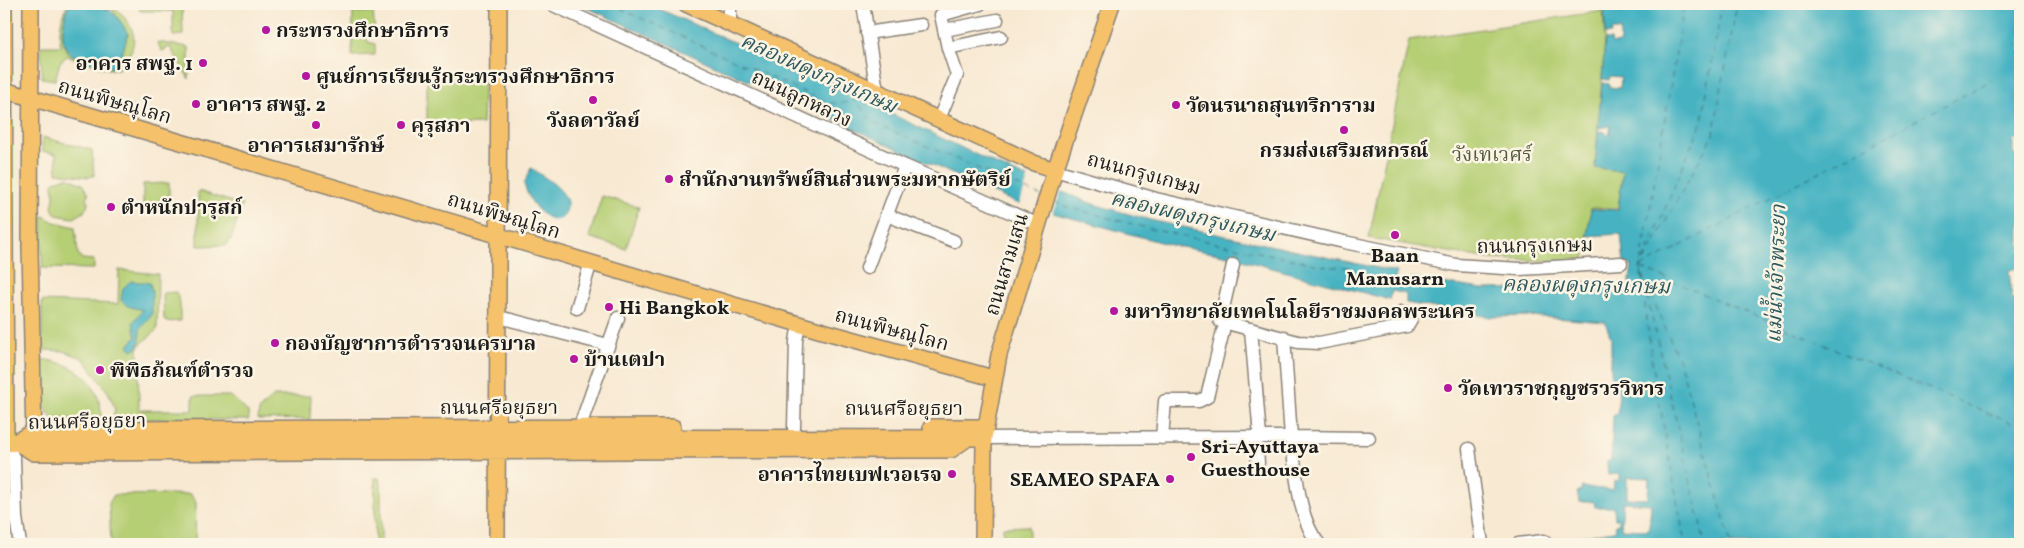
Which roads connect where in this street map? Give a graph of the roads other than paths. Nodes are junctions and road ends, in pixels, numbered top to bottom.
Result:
1 (4, 4) edge
2 (31, 4) edge
3 (499, 4) edge
4 (551, 4) edge
5 (686, 4) edge
6 (730, 4) edge
7 (864, 4) edge
8 (980, 4) edge
9 (1112, 4) edge
10 (997, 20) dead end
11 (730, 24) junction
12 (921, 25) dead end
13 (944, 30) junction
14 (867, 33) junction
15 (1001, 37) dead end
16 (948, 48) junction
17 (4, 90) edge
18 (877, 92) junction
19 (31, 97) junction
20 (939, 120) junction
21 (906, 166) junction
22 (1054, 175) junction
23 (886, 215) junction
24 (1041, 220) junction
25 (499, 235) junction
26 (954, 241) dead end
27 (4, 262) edge
28 (591, 262) junction
29 (31, 263) junction
30 (1621, 263) dead end
31 (1233, 265) dead end
32 (867, 268) dead end
33 (577, 308) dead end
34 (1402, 312) dead end
35 (499, 317) junction
36 (618, 318) dead end
37 (799, 324) junction
38 (1251, 329) junction
39 (1223, 331) dead end
40 (1284, 337) junction
41 (608, 345) junction
42 (993, 378) junction
43 (4, 388) edge
44 (33, 404) junction
45 (794, 428) junction
46 (51, 430) junction
47 (834, 432) junction
48 (888, 432) junction
49 (416, 433) junction
50 (984, 433) junction
51 (106, 435) junction
52 (1258, 437) junction
53 (1291, 437) junction
54 (497, 438) junction
55 (579, 438) junction
56 (708, 438) junction
57 (968, 438) junction
58 (1162, 438) junction
59 (1369, 438) dead end
60 (34, 442) junction
61 (816, 443) junction
62 (7, 445) edge
63 (349, 445) junction
64 (204, 446) junction
65 (88, 447) junction
66 (1469, 449) dead end
67 (1258, 463) dead end
68 (1544, 542) dead end
69 (20, 544) edge
70 (497, 544) edge
71 (984, 544) edge
72 (1313, 544) edge
73 (1318, 544) edge
74 (1482, 544) edge
75 (1518, 544) edge

1 - 17 main road
2 - 19 main road
3 - 25 main road
4 - 21 street, ถนนลูกหลวง
5 - 11 main road, ถนนกรุงเกษม
6 - 11 street
7 - 14 street
8 - 13 street
9 - 22 main road, ถนนสามเสน
10 - 13 street
11 - 18 main road, ถนนกรุงเกษม
12 - 14 street
13 - 16 street
14 - 18 street
15 - 16 street
16 - 20 street
17 - 19 main road, ถนนพิษณุโลก
17 - 27 main road
18 - 20 main road, ถนนกรุงเกษม
19 - 25 main road, ถนนพิษณุโลก
19 - 29 main road
20 - 22 main road, ถนนกรุงเกษม
21 - 23 street
21 - 24 street, ถนนลูกหลวง
22 - 24 main road, ถนนสามเสน
22 - 30 street, ถนนกรุงเกษม
23 - 26 street
23 - 32 street
24 - 42 main road, ถนนสามเสน
25 - 28 main road, ถนนพิษณุโลก
25 - 35 main road
27 - 29 main road
27 - 43 main road
28 - 33 street
28 - 37 main road, ถนนพิษณุโลก
29 - 44 main road
31 - 38 street
34 - 40 street
35 - 41 street
35 - 54 main road
36 - 41 street
37 - 42 main road, ถนนพิษณุโลก
37 - 45 street
38 - 40 street
38 - 52 street
39 - 58 street
40 - 53 street
41 - 55 street
42 - 50 main road, ถนนสามเสน
43 - 62 main road
44 - 46 main road
44 - 60 main road
45 - 47 main road, ถนนศรีอยุธยา
45 - 56 main road, ถนนศรีอยุธยา
46 - 51 main road, ถนนศรีอยุธยา
46 - 60 main road, ถนนศรีอยุธยา
47 - 48 main road, ถนนศรีอยุธยา
47 - 61 main road, ถนนศรีอยุธยา
48 - 50 main road, ถนนศรีอยุธยา
48 - 57 main road, ถนนศรีอยุธยา
49 - 51 main road, ถนนศรีอยุธยา
49 - 54 main road, ถนนศรีอยุธยา
49 - 63 main road, ถนนศรีอยุธยา
50 - 57 main road, ถนนศรีอยุธยา
50 - 58 street, ถนนศรีอยุธยา
50 - 71 main road, ถนนสามเสน
51 - 64 main road, ถนนศรีอยุธยา
51 - 65 main road, ถนนศรีอยุธยา
52 - 53 street, ถนนศรีอยุธยา
52 - 58 street, ถนนศรีอยุธยา
52 - 67 street
53 - 59 street, ถนนศรีอยุธยา
53 - 73 street
54 - 55 main road, ถนนศรีอยุธยา
54 - 55 main road, ถนนศรีอยุธยา
54 - 63 main road, ถนนศรีอยุธยา
54 - 70 main road
55 - 56 main road, ถนนศรีอยุธยา
55 - 56 main road, ถนนศรีอยุธยา
56 - 61 main road, ถนนศรีอยุธยา
57 - 61 main road, ถนนศรีอยุธยา
60 - 62 main road, ถนนศรีอยุธยา
60 - 65 main road, ถนนศรีอยุธยา
62 - 69 street
63 - 64 main road, ถนนศรีอยุธยา
64 - 65 main road, ถนนศรีอยุธยา
66 - 74 street
68 - 75 street
72 - 73 street

